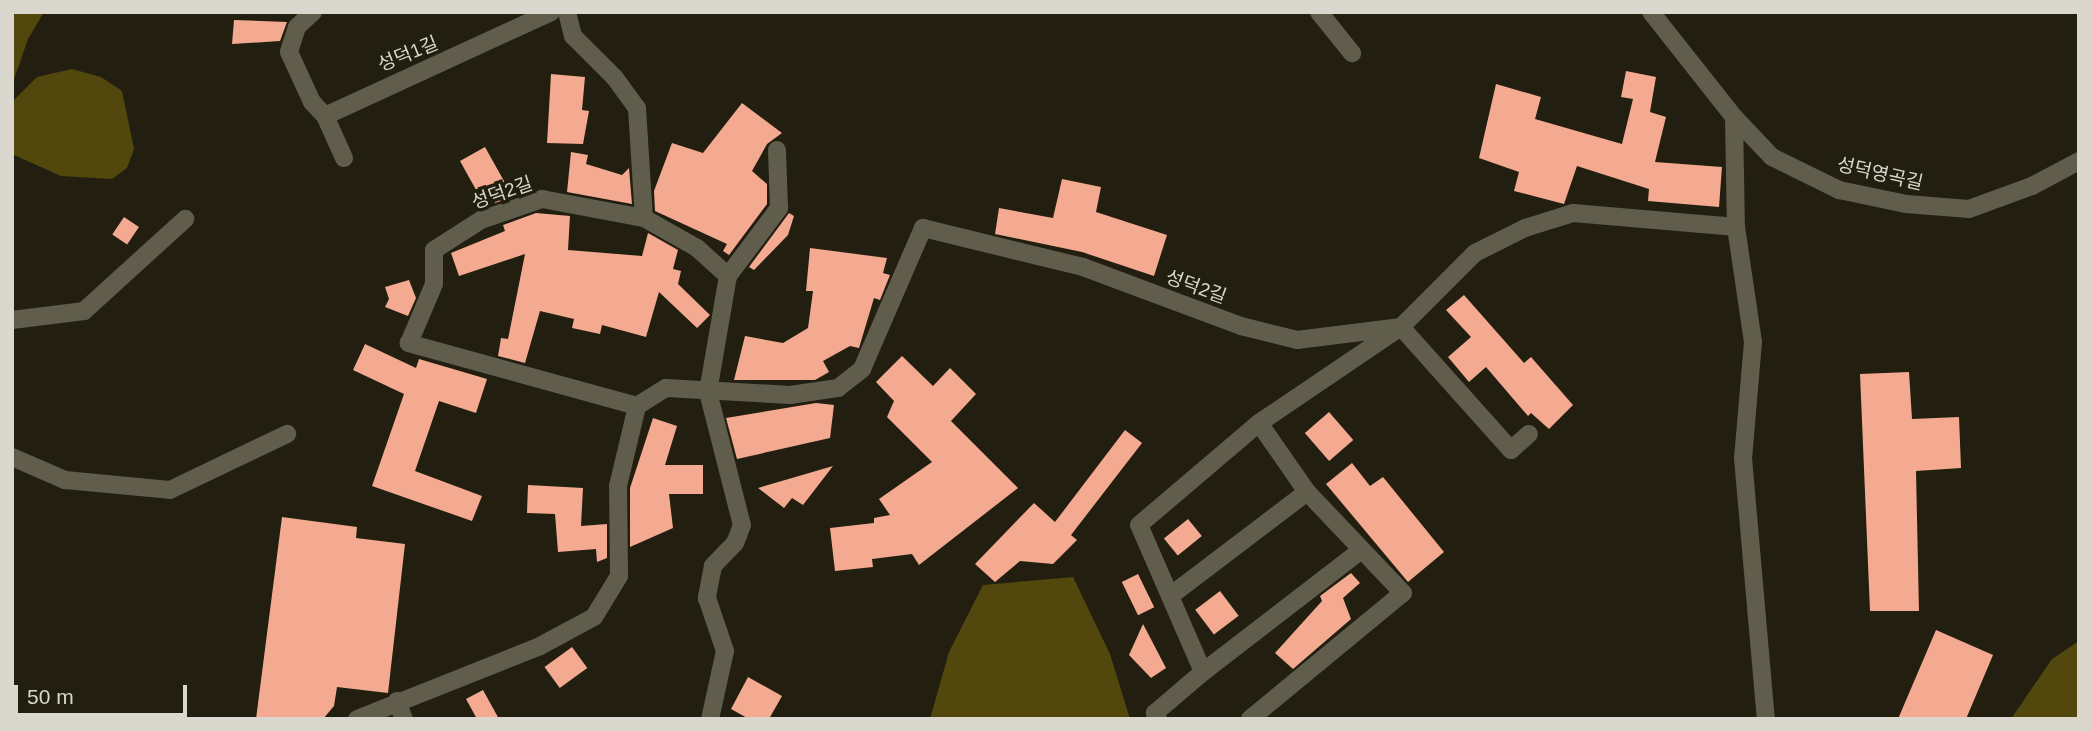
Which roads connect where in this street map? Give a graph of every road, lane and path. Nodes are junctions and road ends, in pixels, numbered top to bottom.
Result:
1 (313, 12) edge
2 (551, 12) edge
3 (567, 12) edge
4 (1319, 12) edge
5 (1651, 12) edge
6 (1352, 52) dead end
7 (325, 116) junction
8 (1734, 117) junction
9 (777, 150) dead end
10 (344, 159) dead end
11 (2079, 161) edge
12 (644, 218) junction
13 (185, 219) dead end
14 (1736, 227) junction
15 (727, 276) junction
16 (12, 320) edge
17 (1401, 327) junction
18 (708, 391) junction
19 (637, 406) junction
20 (1259, 423) junction
21 (1530, 434) dead end
22 (287, 435) dead end
23 (12, 457) edge
24 (1307, 492) junction
25 (1360, 551) junction
26 (1170, 596) junction
27 (1202, 672) junction
28 (397, 701) junction
29 (357, 719) edge
30 (389, 719) edge
31 (404, 719) edge
32 (710, 719) edge
33 (1158, 719) edge
34 (1250, 719) edge
35 (1766, 719) edge

1 - 7 street
2 - 7 street, 성덕1길
3 - 12 street
4 - 6 street
5 - 8 street, 성덕영곡길
7 - 10 street
8 - 11 street, 성덕영곡길
8 - 14 street
9 - 15 street
12 - 15 street, 성덕2길
12 - 19 street, 성덕2길
13 - 16 street
14 - 17 street
14 - 35 street
15 - 18 street
17 - 18 street, 성덕2길
17 - 20 street
17 - 21 street
18 - 19 street, 성덕2길
18 - 32 street
19 - 28 street
20 - 24 street
20 - 26 street
22 - 23 street
24 - 25 street
24 - 26 street
25 - 27 street
25 - 34 street
26 - 27 street
27 - 33 street
28 - 29 street
28 - 30 street
28 - 31 street

